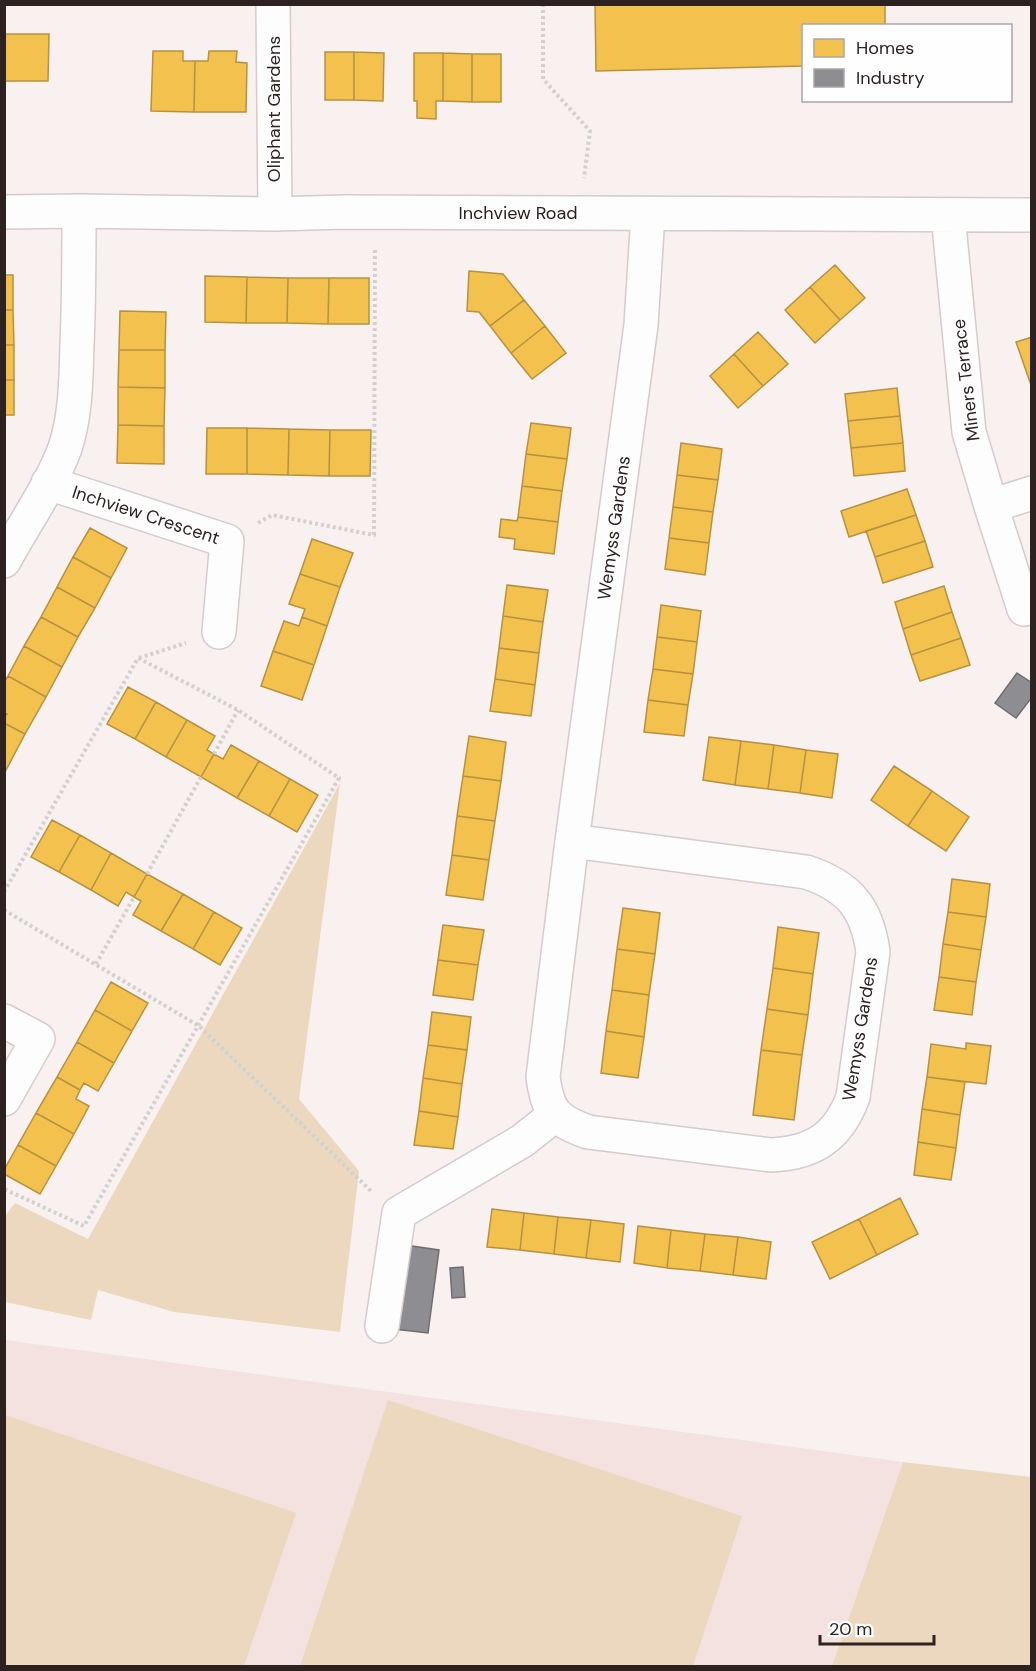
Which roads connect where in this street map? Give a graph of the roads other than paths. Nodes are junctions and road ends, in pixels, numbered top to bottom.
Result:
1 (273, 4) edge
2 (79, 211) junction
3 (4, 212) edge
4 (275, 214) junction
5 (648, 214) junction
6 (948, 215) junction
7 (1032, 216) edge
8 (48, 483) junction
9 (1032, 493) edge
10 (991, 506) junction
11 (4, 561) edge
12 (1024, 609) dead end
13 (219, 632) road end
14 (572, 841) junction
15 (4, 1021) edge
16 (4, 1099) edge
17 (555, 1115) junction
18 (382, 1326) dead end

1 - 4 street, Oliphant Gardens
2 - 3 street, Inchview Road
2 - 4 street, Inchview Road
2 - 8 street, Inchview Crescent
4 - 5 street, Inchview Road
5 - 6 street, Inchview Road
5 - 14 street, Wemyss Gardens
6 - 7 street, Inchview Road
6 - 10 street, Miners Terrace
8 - 11 street, Inchview Crescent
8 - 13 street, Inchview Crescent
9 - 10 street
10 - 12 street, Miners Terrace
14 - 17 street, Wemyss Gardens
14 - 17 street, Wemyss Gardens
15 - 16 street
17 - 18 street

